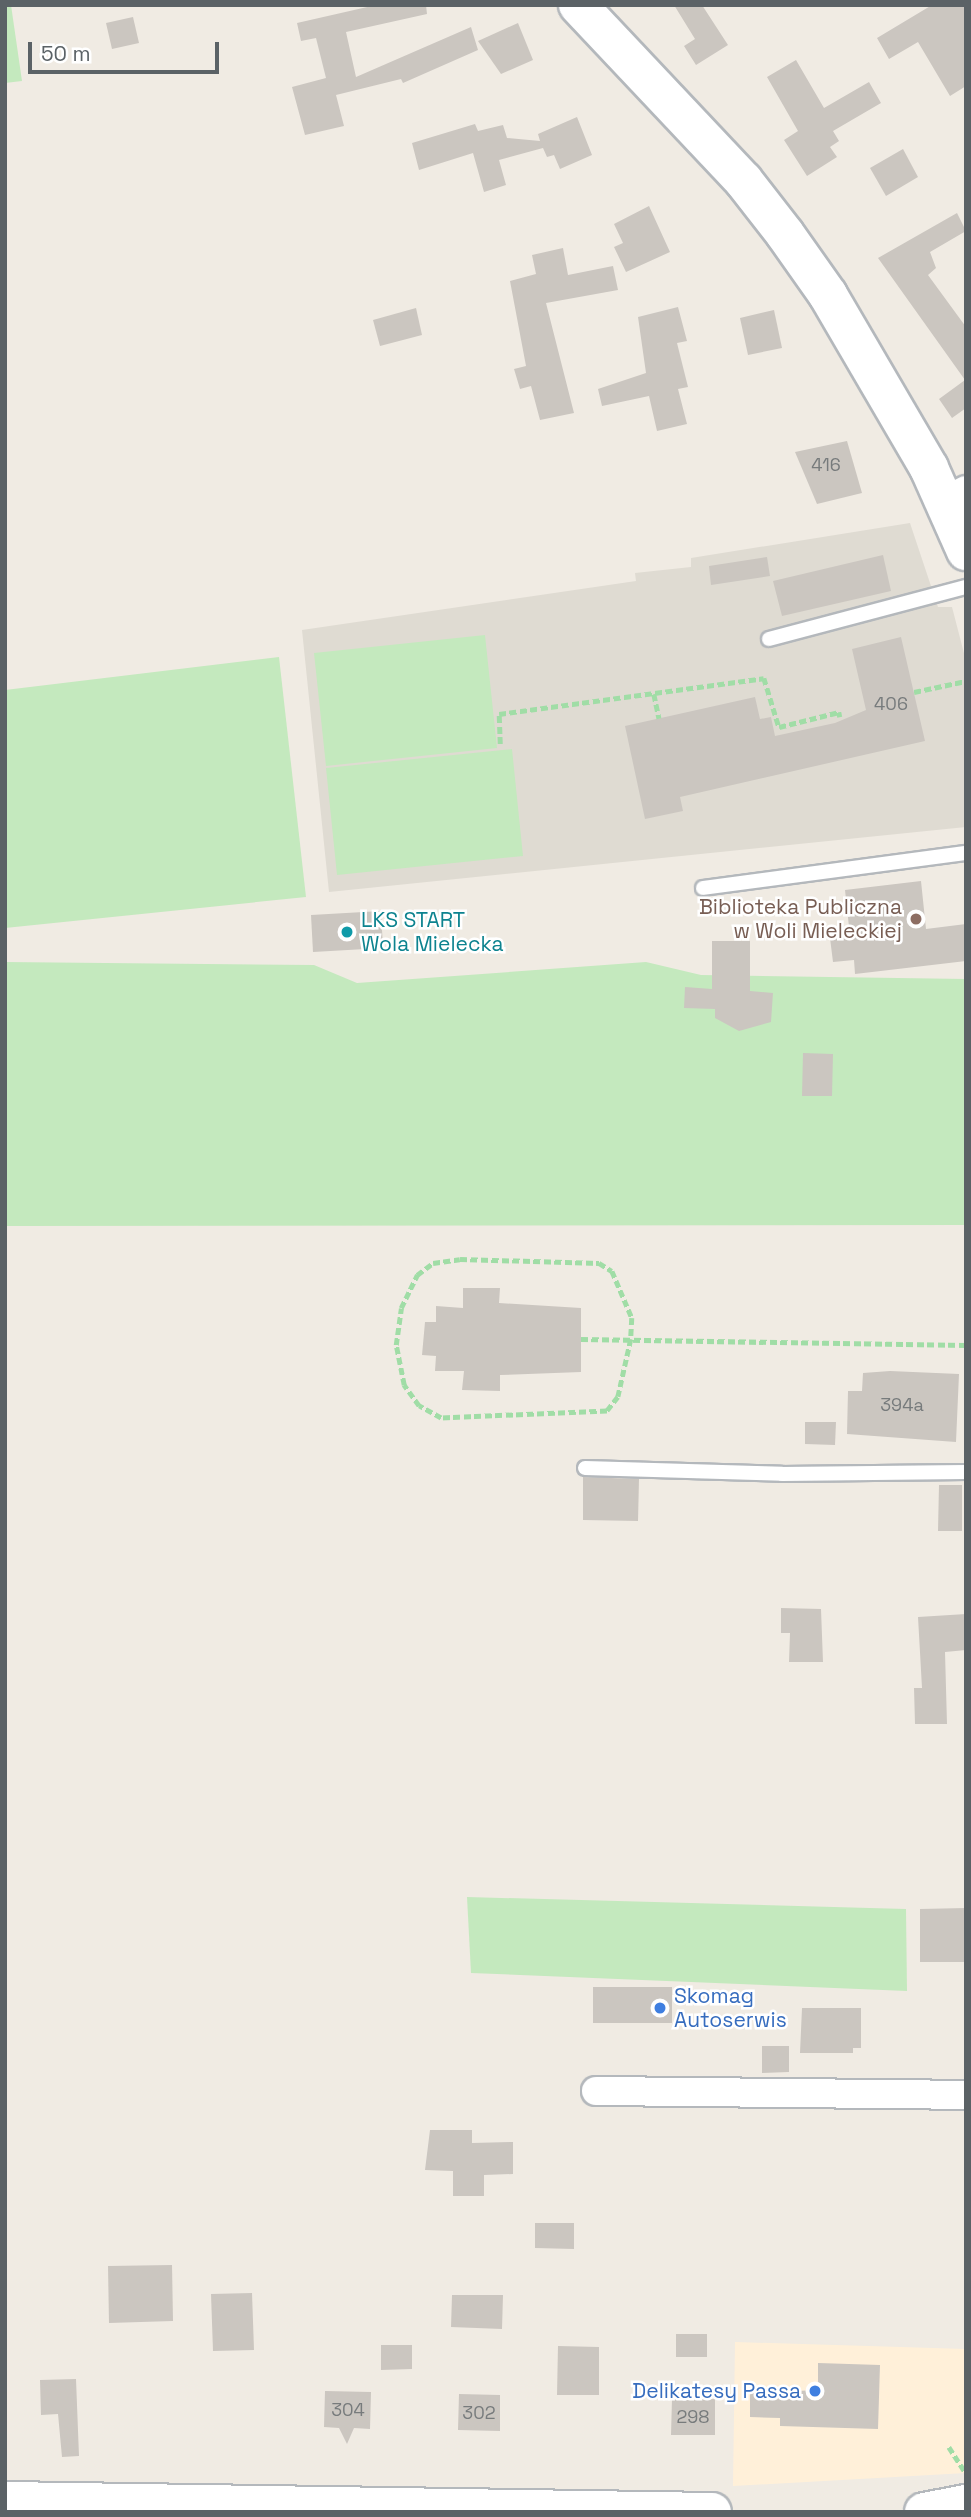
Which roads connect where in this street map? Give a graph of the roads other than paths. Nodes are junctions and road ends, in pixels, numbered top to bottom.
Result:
1 (578, 5) edge
2 (957, 495) edge
3 (966, 551) edge
4 (966, 587) edge
5 (769, 639) dead end
6 (966, 853) edge
7 (703, 888) dead end
8 (585, 1468) dead end
9 (966, 1472) edge
10 (596, 2091) dead end
11 (966, 2095) edge
12 (5, 2501) edge
13 (966, 2504) edge
14 (241, 2508) edge
15 (712, 2512) edge
16 (924, 2512) edge

1 - 2 street
2 - 3 street
4 - 5 lane
6 - 7 lane
8 - 9 lane
10 - 11 street
12 - 14 street
13 - 16 street
14 - 15 street

